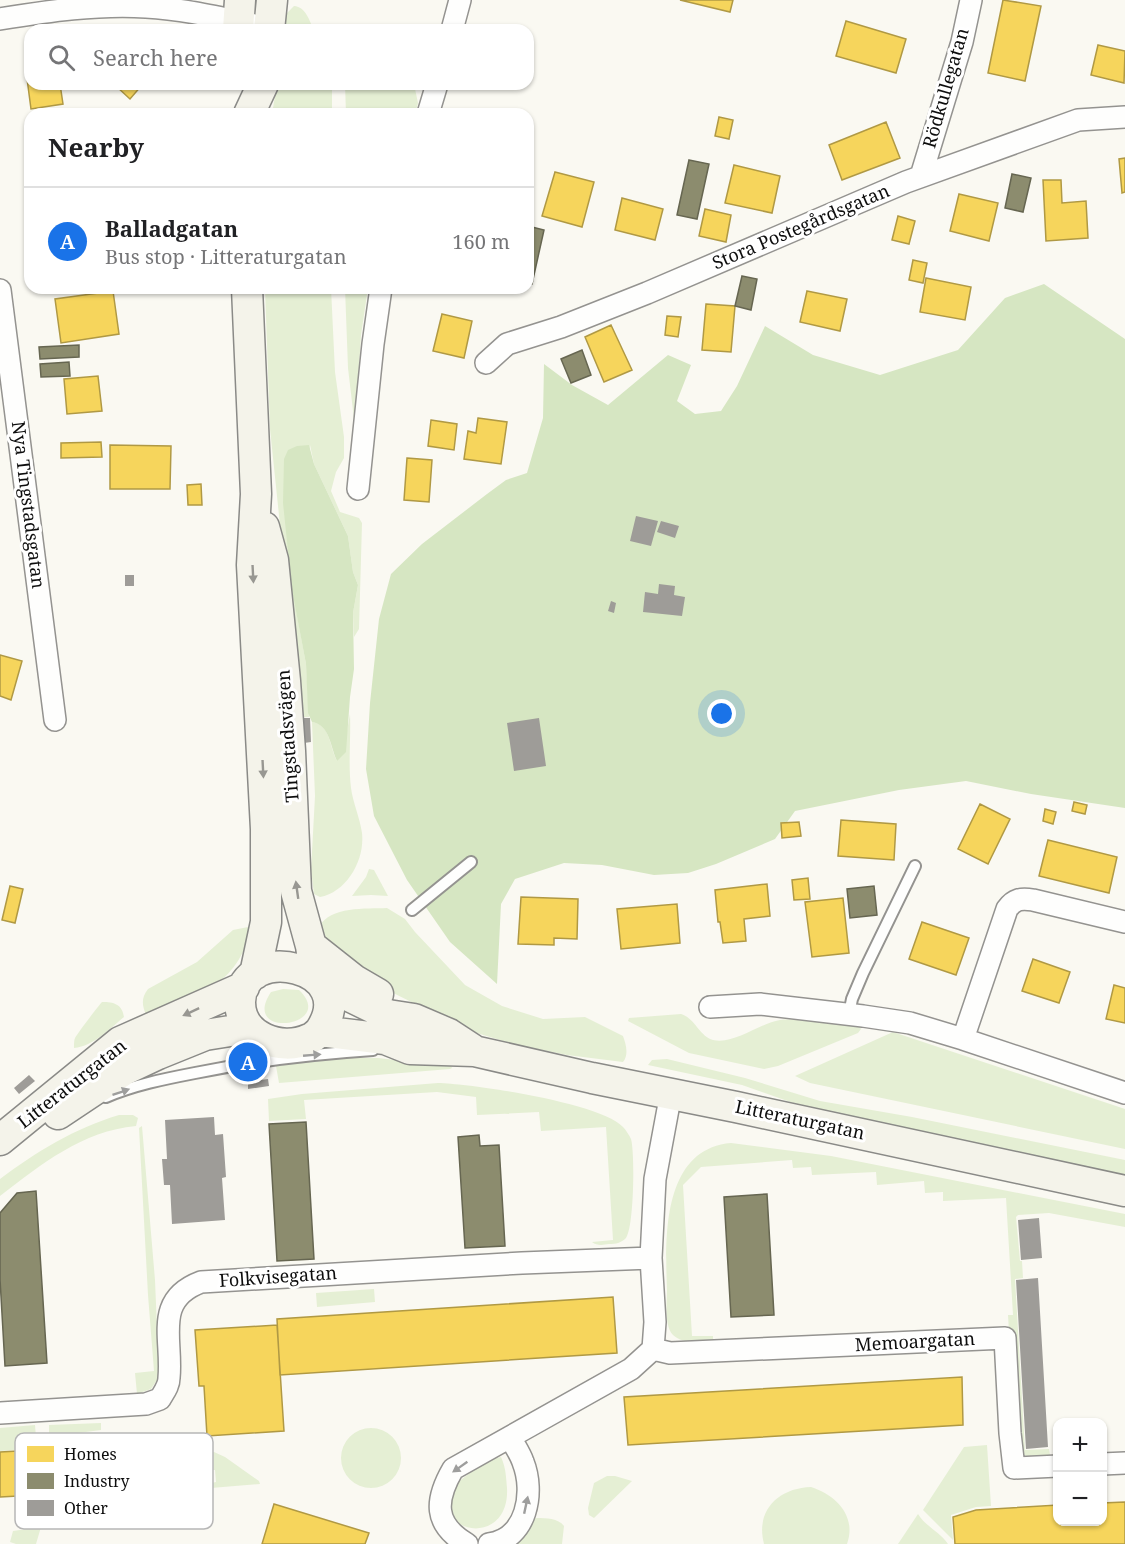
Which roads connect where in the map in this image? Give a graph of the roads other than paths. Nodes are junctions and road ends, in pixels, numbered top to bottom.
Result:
1 (460, 0) edge
2 (971, 0) edge
3 (238, 17) edge
4 (0, 19) edge
5 (270, 19) edge
6 (454, 24) edge
7 (239, 90) edge
8 (260, 90) edge
9 (435, 90) edge
10 (247, 108) edge
11 (252, 108) edge
12 (430, 108) edge
13 (1125, 117) edge
14 (921, 176) junction
15 (0, 290) edge
16 (247, 294) edge
17 (380, 294) edge
18 (486, 363) dead end
19 (358, 489) dead end
20 (256, 494) junction
21 (55, 720) dead end
22 (471, 862) dead end
23 (915, 866) dead end
24 (412, 910) dead end
25 (1125, 922) edge
26 (311, 946) junction
27 (249, 980) junction
28 (321, 984) junction
29 (710, 1007) dead end
30 (849, 1014) junction
31 (414, 1019) junction
32 (249, 1028) junction
33 (320, 1031) junction
34 (963, 1039) junction
35 (410, 1050) junction
36 (474, 1051) junction
37 (671, 1093) junction
38 (1125, 1093) edge
39 (65, 1108) junction
40 (0, 1140) edge
41 (0, 1156) edge
42 (1125, 1191) edge
43 (651, 1258) junction
44 (653, 1349) junction
45 (0, 1413) edge
46 (510, 1437) junction
47 (1125, 1463) edge
48 (1107, 1464) edge
49 (1053, 1466) edge
50 (467, 1544) edge
51 (489, 1544) edge

1 - 6 street
2 - 14 street, Rödkullegatan
3 - 4 street
3 - 5 street
7 - 10 street
8 - 11 street
9 - 12 street
13 - 14 street, Stora Postegårdsgatan
14 - 18 street, Stora Postegårdsgatan
15 - 21 street, Nya Tingstadsgatan
16 - 20 street, Tingstadsvägen
17 - 19 street
26 -> 20 street, Tingstadsvägen
20 -> 27 street, Tingstadsvägen
22 - 24 lane
23 - 30 lane
25 - 34 street
26 - 28 street, Tingstadsvägen
26 - 31 street, Litteraturgatan
27 - 28 street, Litteraturgatan
27 - 32 street
27 -> 40 street, Litteraturgatan
28 - 31 street, Litteraturgatan
28 - 33 street
29 - 30 street
30 - 34 street
31 - 36 street, Litteraturgatan
32 - 33 street, Litteraturgatan
32 - 39 street, Litteraturgatan
33 - 35 street, Litteraturgatan
34 - 38 street
35 - 36 street, Litteraturgatan
39 -> 35 lane
36 - 37 street, Litteraturgatan
37 - 42 street, Litteraturgatan
37 - 43 street
39 - 41 street, Litteraturgatan
43 - 44 street
43 - 45 street, Folkvisegatan
44 - 46 street
44 - 49 street, Memoargatan
46 -> 50 street
51 -> 46 street
47 - 48 street

